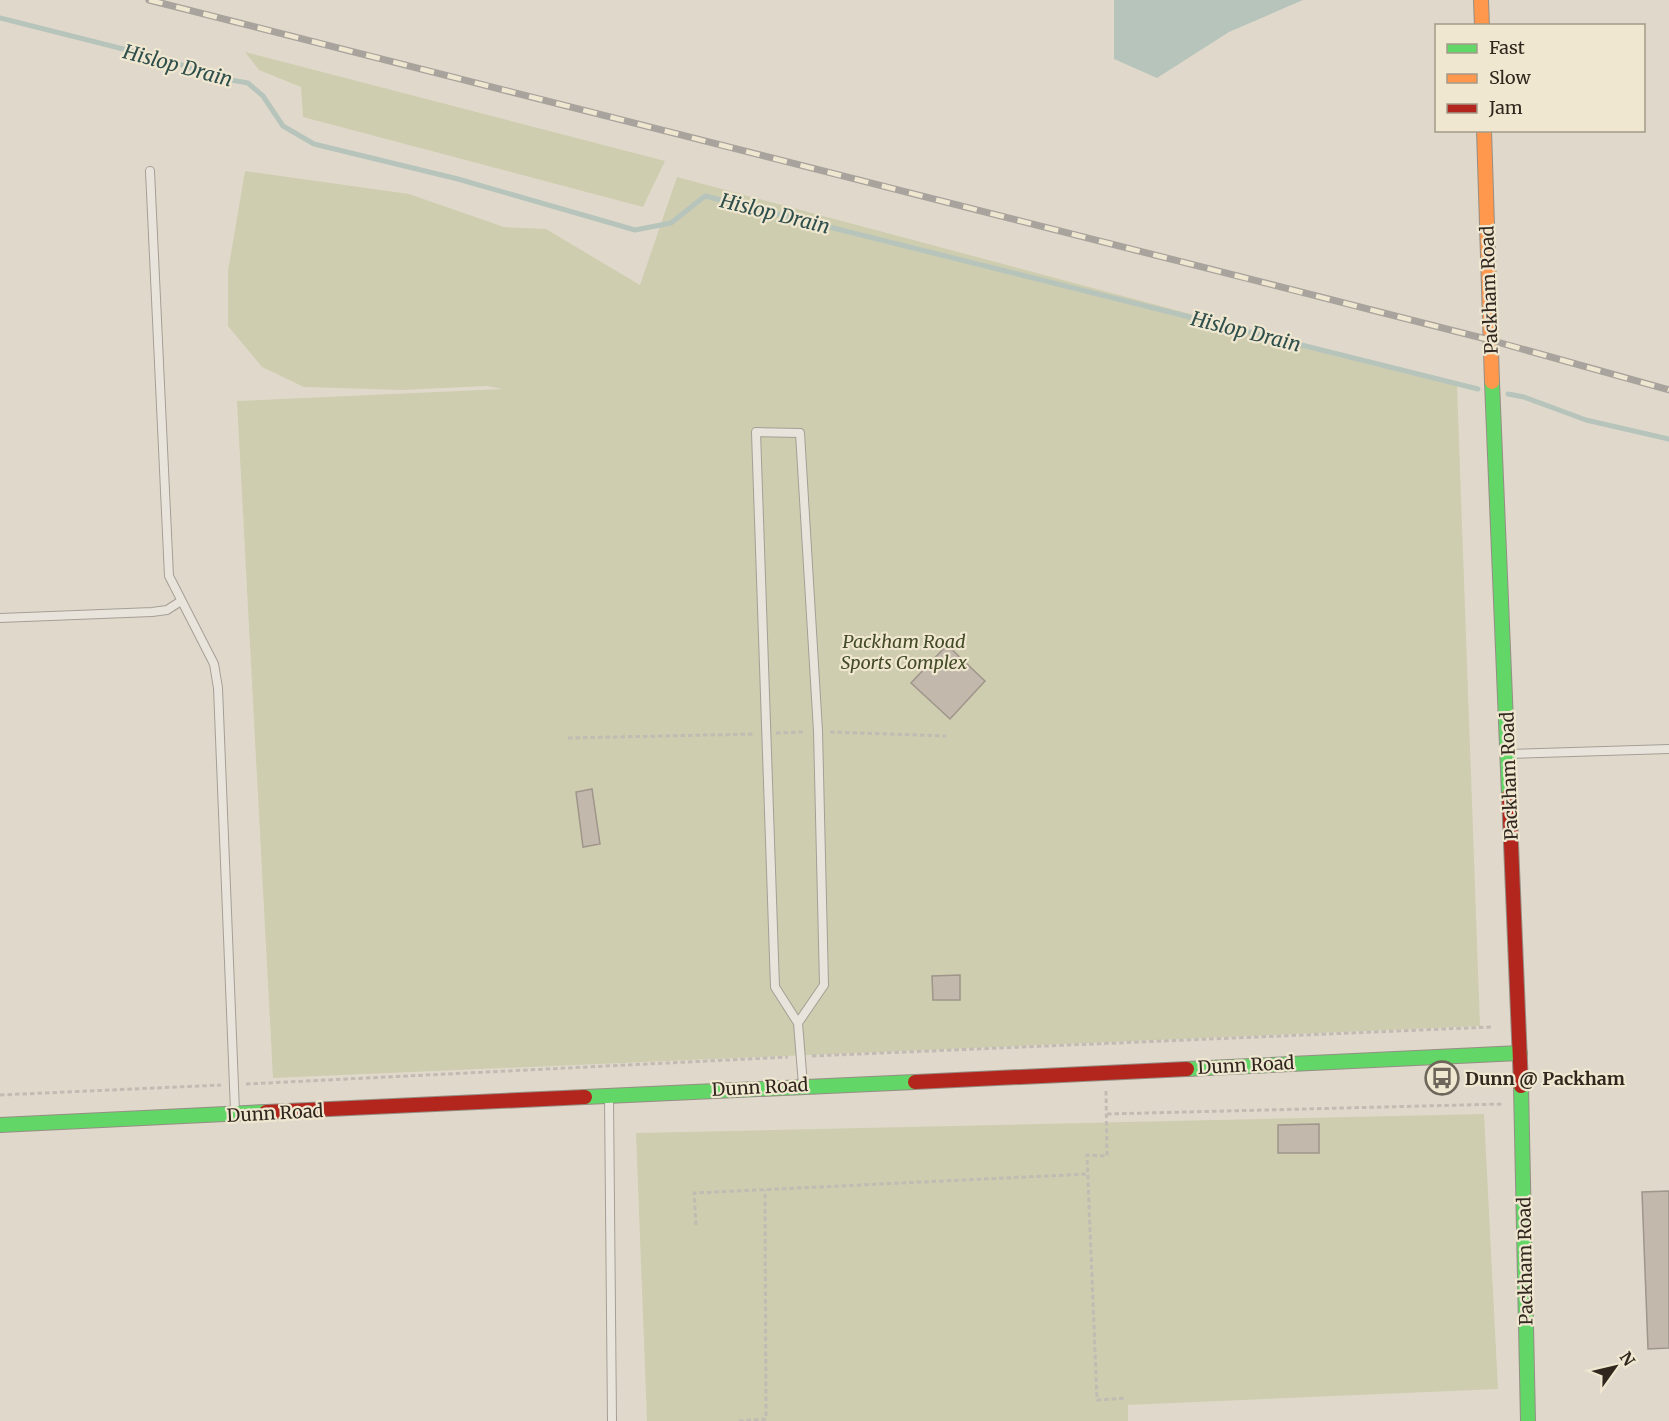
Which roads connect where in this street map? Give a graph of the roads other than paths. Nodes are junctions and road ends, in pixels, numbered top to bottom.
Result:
1 (1481, 0) edge
2 (1482, 24) edge
3 (1484, 132) edge
4 (150, 171) dead end
5 (181, 601) junction
6 (0, 618) edge
7 (1669, 749) edge
8 (1508, 754) junction
9 (798, 1023) junction
10 (1520, 1053) junction
11 (803, 1085) junction
12 (609, 1095) junction
13 (235, 1115) junction
14 (0, 1125) edge
15 (612, 1421) edge
16 (1528, 1421) edge

1 - 2 street
3 - 8 street, Packham Road
4 - 5 lane
5 - 6 lane
5 - 13 lane
7 - 8 lane
8 - 10 street, Packham Road
9 - 9 lane
9 - 11 lane
10 - 11 street, Dunn Road
10 - 16 street, Packham Road
11 - 12 street, Dunn Road
12 - 13 street, Dunn Road
12 - 15 lane
13 - 14 street, Dunn Road

